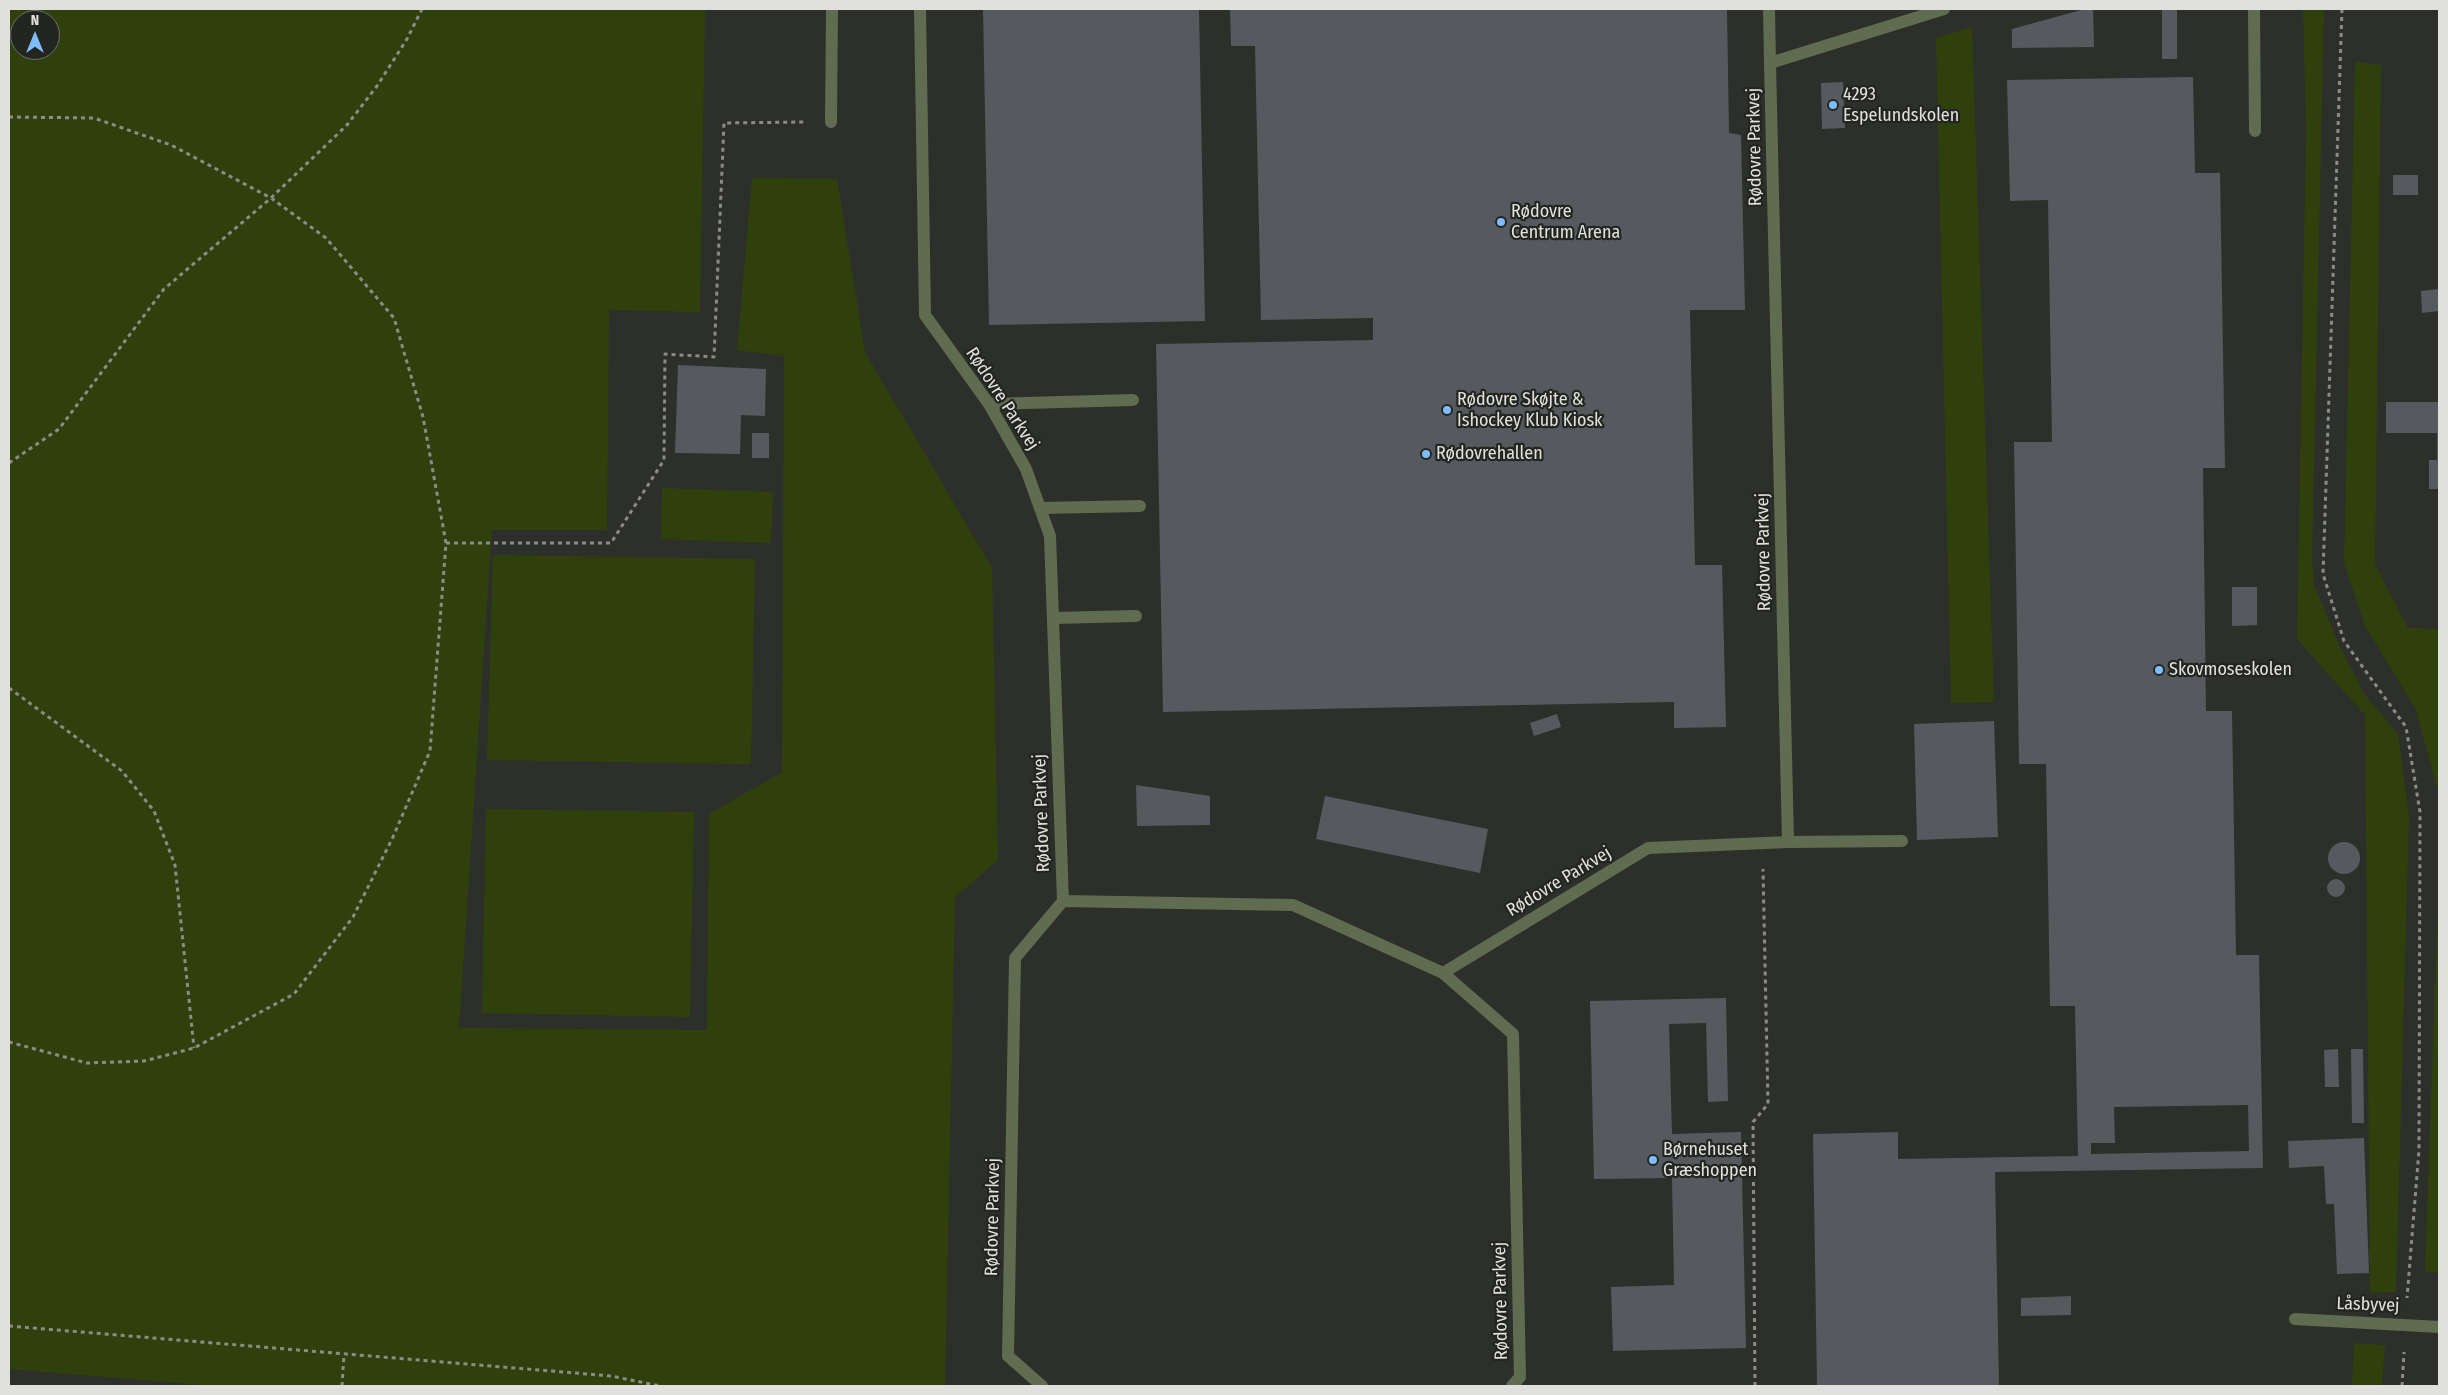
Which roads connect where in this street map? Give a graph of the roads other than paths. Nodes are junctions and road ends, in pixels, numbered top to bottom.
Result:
1 (832, 9) edge
2 (920, 9) edge
3 (1769, 9) edge
4 (1944, 9) edge
5 (2254, 9) edge
6 (1770, 63) junction
7 (831, 122) road end
8 (2255, 131) dead end
9 (1133, 400) dead end
10 (989, 404) junction
11 (1140, 506) dead end
12 (1040, 508) junction
13 (1136, 616) dead end
14 (1053, 618) junction
15 (1902, 841) dead end
16 (1788, 842) junction
17 (1063, 901) junction
18 (1443, 973) junction
19 (2294, 1319) dead end
20 (2439, 1327) edge
21 (1042, 1386) edge
22 (1512, 1386) edge

1 - 7 street
2 - 10 street, Rødovre Parkvej
3 - 6 street
4 - 6 street, Rødovre Parkvej
5 - 8 street
6 - 16 street, Rødovre Parkvej
9 - 10 street
10 - 12 street, Rødovre Parkvej
11 - 12 street
12 - 14 street, Rødovre Parkvej
13 - 14 street
14 - 17 street, Rødovre Parkvej
15 - 16 street
16 - 18 street, Rødovre Parkvej
17 - 18 street, Rødovre Parkvej
17 - 21 street, Rødovre Parkvej
18 - 22 street, Rødovre Parkvej
19 - 20 street, Låsbyvej

